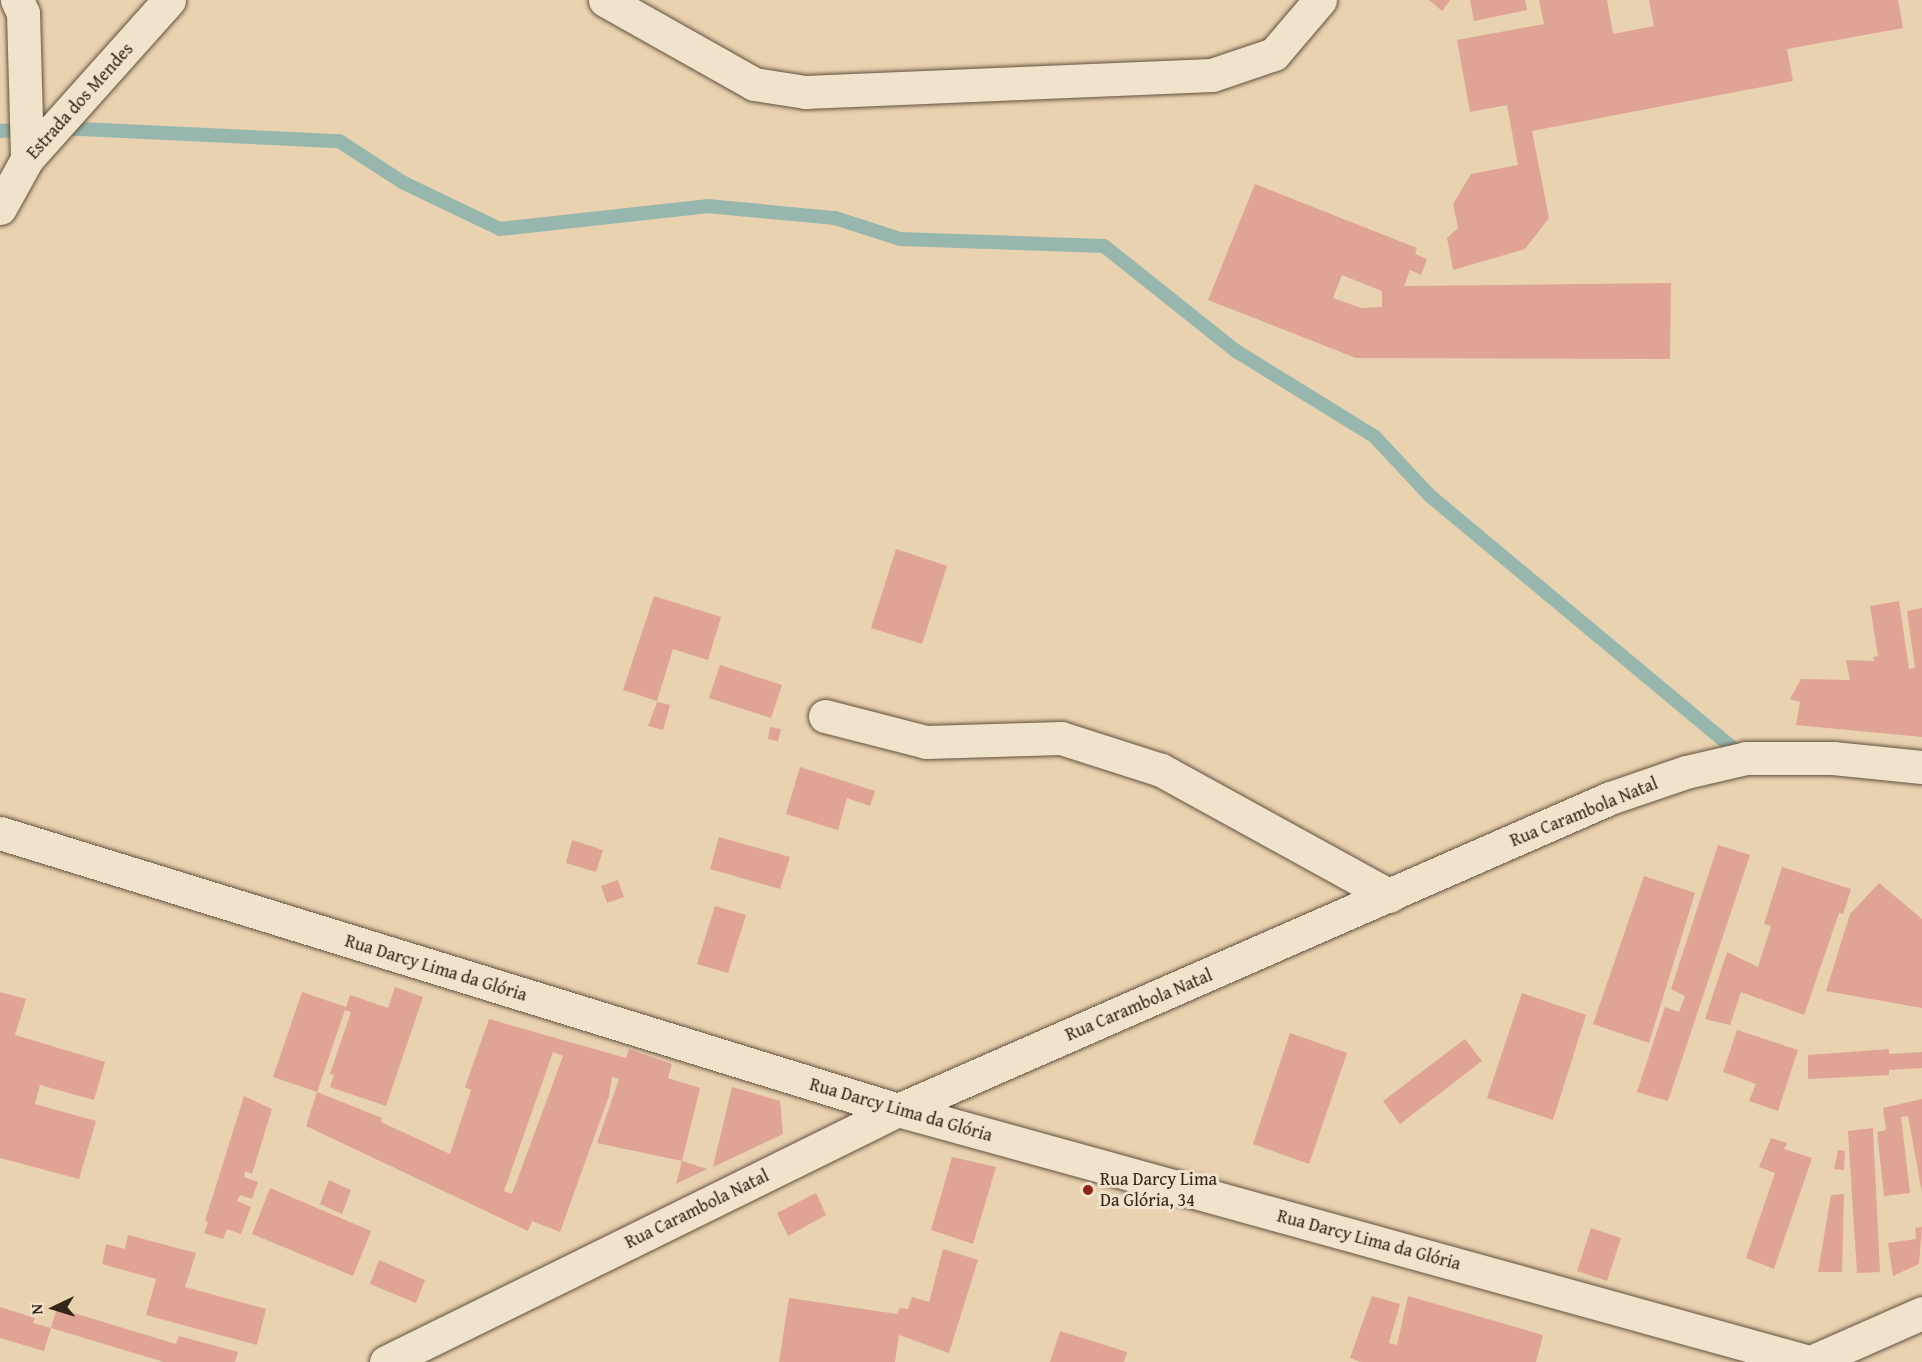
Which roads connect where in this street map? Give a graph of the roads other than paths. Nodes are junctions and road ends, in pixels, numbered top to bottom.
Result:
1 (17, 0) edge
2 (169, 0) edge
3 (605, 0) edge
4 (1320, 0) edge
5 (27, 159) junction
6 (0, 208) edge
7 (825, 716) dead end
8 (1922, 767) edge
9 (0, 833) edge
10 (1390, 896) junction
11 (897, 1110) junction
12 (1922, 1312) edge
13 (386, 1362) edge
14 (1810, 1362) edge

1 - 5 street
2 - 5 street, Estrada dos Mendes
3 - 4 street
5 - 6 street, Estrada dos Mendes
7 - 10 street
8 - 10 street, Rua Carambola Natal
9 - 11 street, Rua Darcy Lima da Glória
10 - 11 street, Rua Carambola Natal
11 - 13 street, Rua Carambola Natal
11 - 14 street, Rua Darcy Lima da Glória
12 - 14 street

